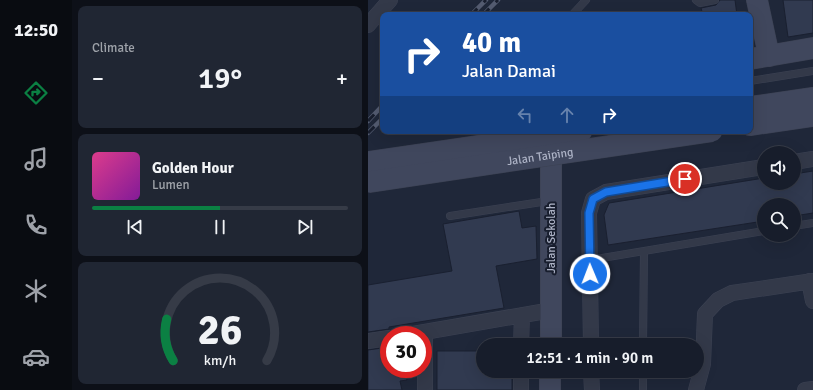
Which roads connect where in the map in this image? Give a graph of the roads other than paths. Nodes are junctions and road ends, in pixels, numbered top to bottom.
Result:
1 (390, 0) edge
2 (586, 0) edge
3 (696, 0) edge
4 (715, 0) edge
5 (757, 0) edge
6 (575, 12) edge
7 (368, 25) edge
8 (813, 48) edge
9 (760, 57) edge
10 (813, 71) edge
11 (753, 81) edge
12 (813, 98) edge
13 (753, 107) edge
14 (813, 116) edge
15 (753, 125) edge
16 (551, 134) edge
17 (561, 134) edge
18 (692, 134) edge
19 (813, 159) edge
20 (801, 161) edge
21 (368, 162) edge
22 (757, 167) edge
23 (368, 182) edge
24 (551, 201) junction
25 (450, 216) dead end
26 (813, 223) edge
27 (801, 225) edge
28 (757, 232) edge
29 (644, 251) junction
30 (590, 260) junction
31 (811, 281) edge
32 (813, 301) edge
33 (552, 310) junction
34 (522, 315) junction
35 (432, 331) edge
36 (522, 338) edge
37 (551, 338) edge
38 (591, 338) edge
39 (643, 338) edge
40 (380, 339) edge
41 (368, 341) edge
42 (424, 378) edge
43 (521, 378) edge
44 (550, 378) edge
45 (591, 378) edge
46 (643, 378) edge
47 (813, 389) edge
48 (424, 390) edge
49 (521, 390) edge
50 (550, 390) edge
51 (592, 390) edge
52 (643, 390) edge
53 (696, 390) edge
54 (805, 390) edge

1 - 7 street
2 - 6 lane
3 - 4 lane
5 - 9 main road
8 - 9 main road
10 - 11 lane
12 - 13 main road
14 - 15 main road
16 - 24 main road, Jalan Sekolah
17 - 21 main road, Jalan Taiping, bridge
18 - 23 main road, Jalan Taiping, bridge
19 - 20 street
22 - 30 street
24 - 25 lane
24 - 33 main road, Jalan Sekolah
26 - 27 lane
28 - 29 lane
29 - 30 lane
29 - 39 lane
30 - 38 street
31 - 32 street
31 - 53 street
33 - 34 street
33 - 37 main road, Jalan Sekolah
34 - 35 street
34 - 36 street
40 - 41 street
42 - 48 street
43 - 49 street
44 - 50 main road
45 - 51 street
46 - 52 lane
47 - 54 street

